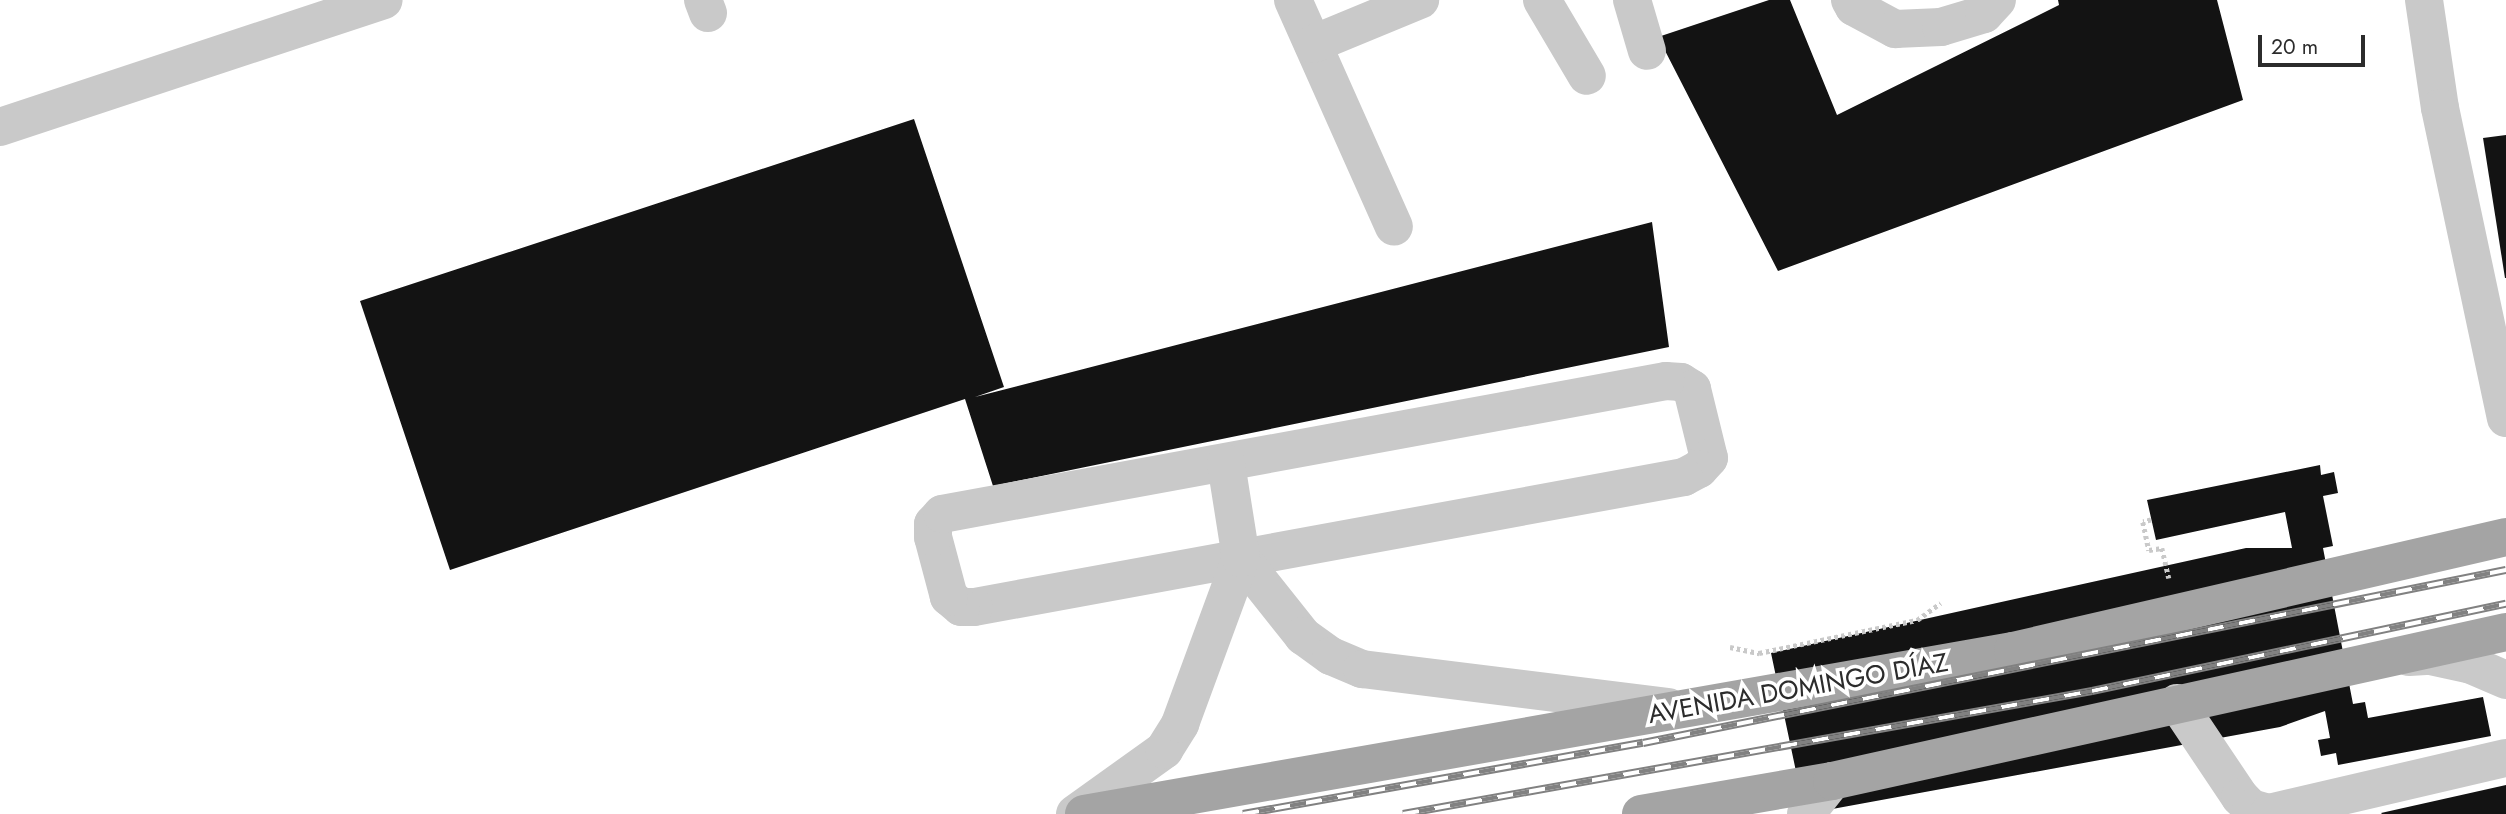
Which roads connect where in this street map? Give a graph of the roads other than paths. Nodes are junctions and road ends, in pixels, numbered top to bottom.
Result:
1 (384, 0) edge
2 (1293, 0) edge
3 (1420, 0) edge
4 (1542, 0) edge
5 (1632, 0) edge
6 (1850, 0) edge
7 (1997, 0) edge
8 (2424, 0) edge
9 (1313, 44) junction
10 (1647, 51) dead end
11 (1587, 76) dead end
12 (0, 127) edge
13 (1394, 227) dead end
14 (2506, 418) edge
15 (1226, 464) junction
16 (2506, 537) edge
17 (1241, 558) junction
18 (2506, 632) edge
19 (2389, 657) junction
20 (2506, 680) edge
21 (2177, 703) junction
22 (1684, 709) junction
23 (2506, 758) edge
24 (1832, 781) junction
25 (1696, 810) edge
26 (1075, 814) edge
27 (1084, 814) edge
28 (1641, 814) edge
29 (1806, 814) edge

1 - 12 street
2 - 9 street
3 - 9 street
4 - 11 street
5 - 10 street
6 - 7 street
8 - 14 street
9 - 13 street
15 - 17 street
15 - 17 street
15 - 17 street
16 - 22 main road, AVENIDA DOMINGO DÍAZ
17 - 22 street
17 - 26 street
18 - 19 main road
19 - 20 street
19 - 21 main road
21 - 23 street
21 - 24 main road
22 - 27 main road, AVENIDA DOMINGO DÍAZ
24 - 25 main road
24 - 29 street
25 - 28 main road

